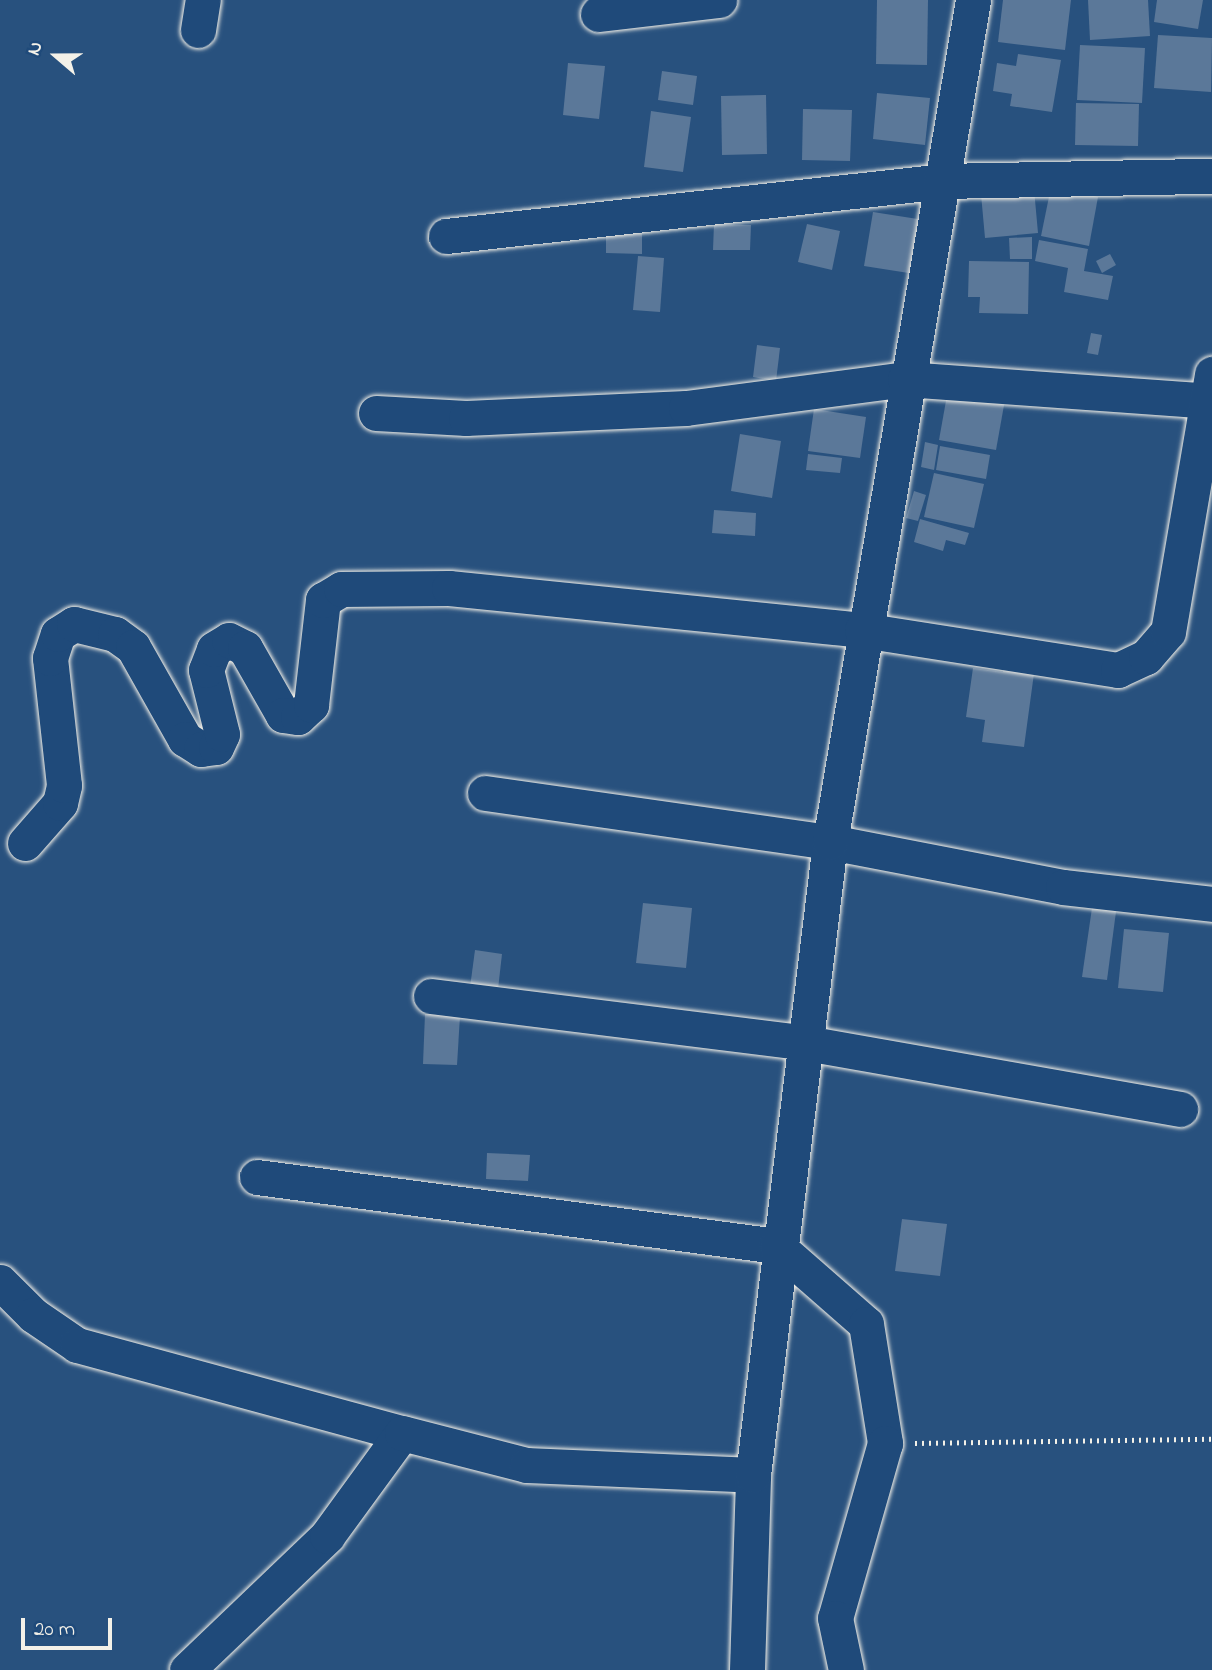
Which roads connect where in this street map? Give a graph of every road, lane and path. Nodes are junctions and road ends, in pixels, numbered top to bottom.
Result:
1 (719, 0) edge
2 (973, 0) edge
3 (598, 14) dead end
4 (1212, 176) edge
5 (941, 181) junction
6 (446, 236) dead end
7 (905, 379) junction
8 (1210, 391) edge
9 (376, 412) dead end
10 (862, 629) junction
11 (485, 793) dead end
12 (830, 842) junction
13 (25, 843) dead end
14 (1212, 904) edge
15 (430, 996) dead end
16 (806, 1044) junction
17 (1180, 1109) dead end
18 (257, 1177) dead end
19 (777, 1246) junction
20 (0, 1282) edge
21 (402, 1433) junction
22 (1212, 1439) edge
23 (885, 1443) junction
24 (753, 1475) junction
25 (187, 1670) edge
26 (747, 1670) edge
27 (846, 1670) edge

1 - 3 street
2 - 5 street
4 - 5 street
5 - 6 street
5 - 7 street
7 - 8 street
7 - 9 street
7 - 10 street
8 - 10 street
10 - 12 street
10 - 13 street
11 - 12 street
12 - 14 street
12 - 16 street
15 - 16 street
16 - 17 street
16 - 19 street
18 - 19 street
19 - 23 street
19 - 24 street
20 - 21 street
21 - 24 street
21 - 25 street
22 - 23 path
23 - 27 street
24 - 26 street

